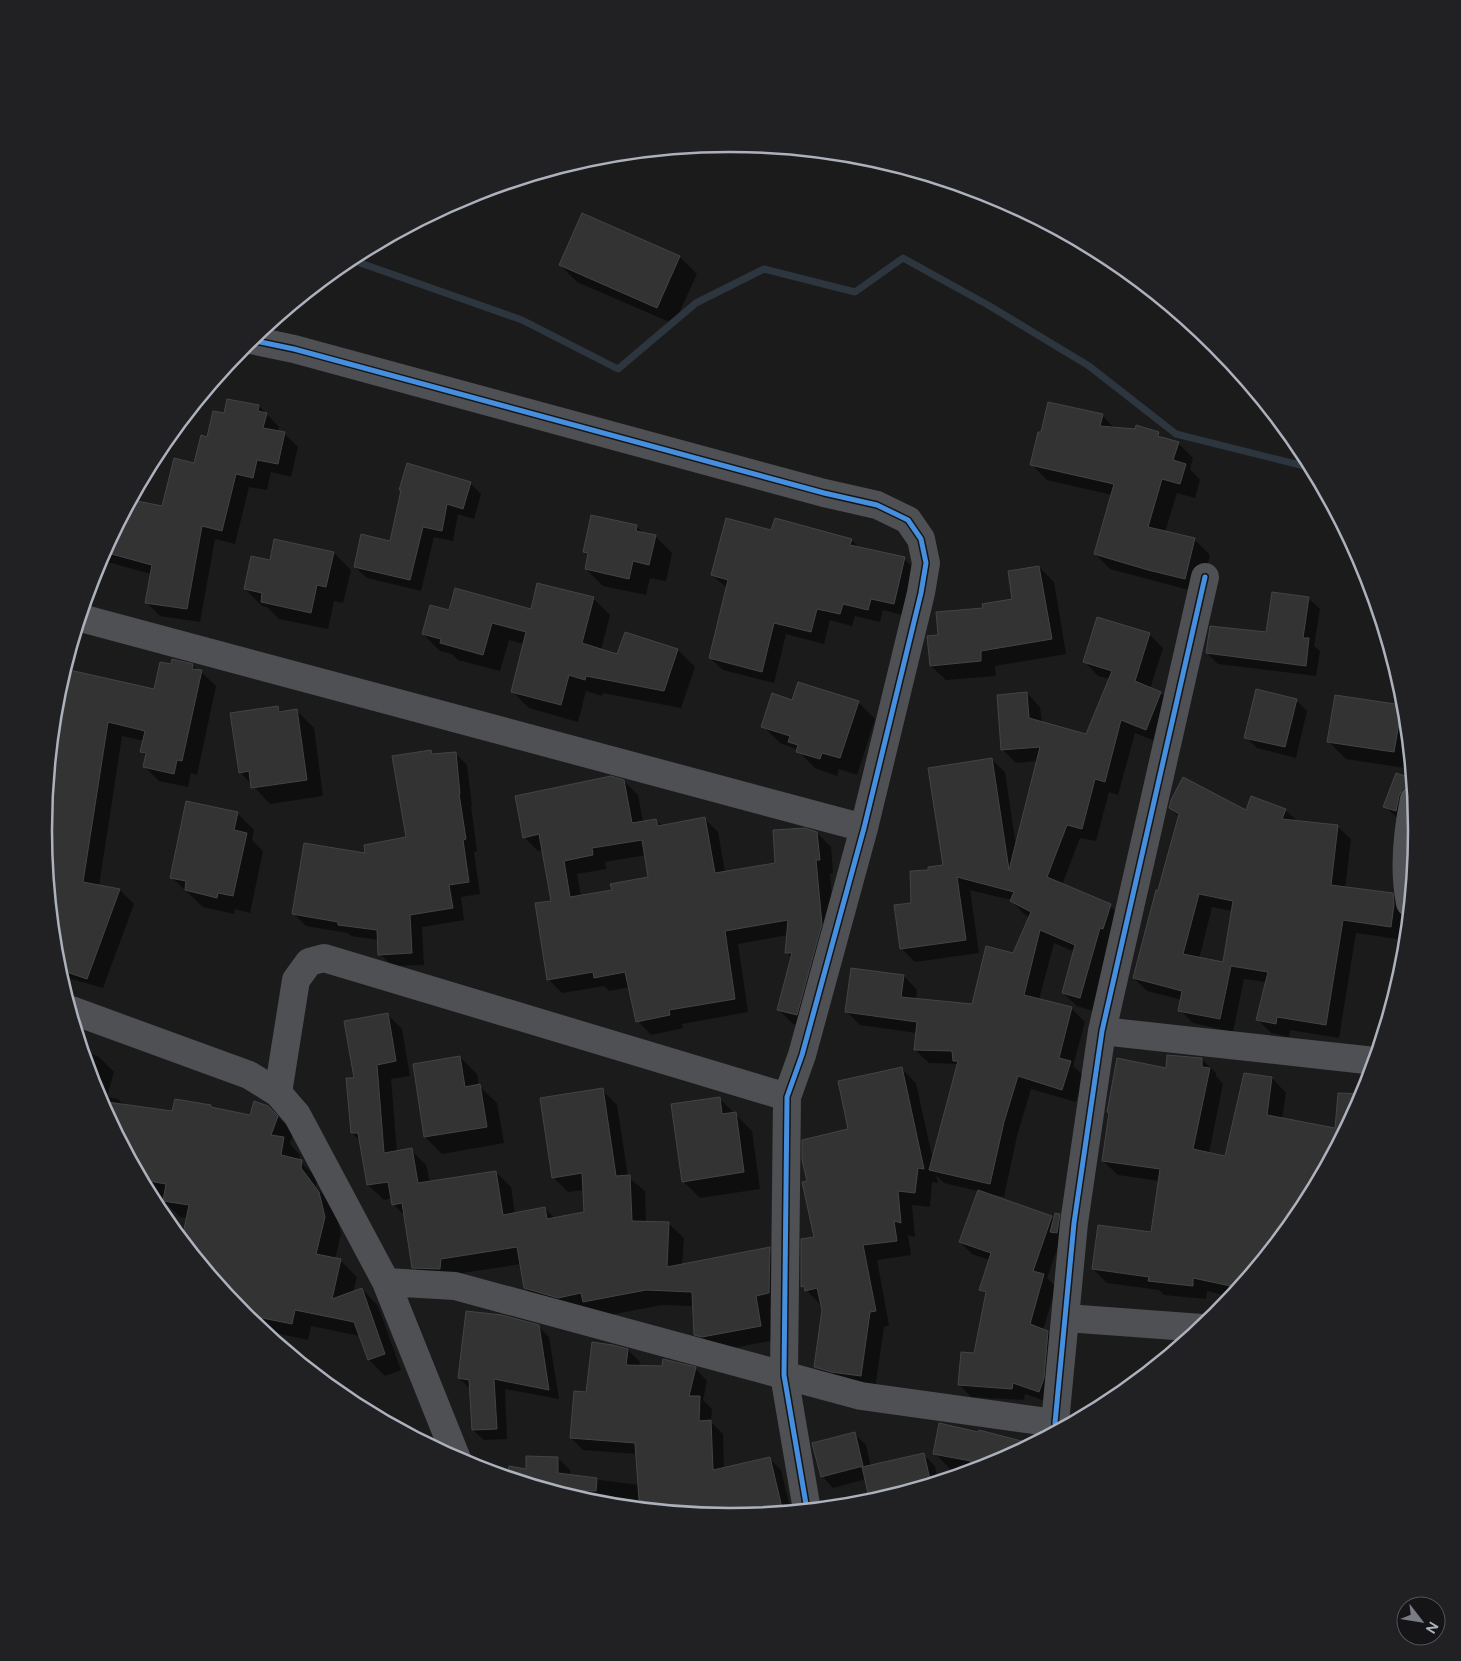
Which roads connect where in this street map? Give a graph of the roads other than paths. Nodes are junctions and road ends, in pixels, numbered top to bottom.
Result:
1 (260, 342) edge
2 (1205, 577) dead end
3 (86, 619) edge
4 (864, 828) junction
5 (1408, 828) edge
6 (1408, 849) edge
7 (78, 1013) edge
8 (1102, 1031) junction
9 (1368, 1060) edge
10 (278, 1093) junction
11 (787, 1097) junction
12 (386, 1282) junction
13 (1066, 1318) junction
14 (1192, 1327) edge
15 (784, 1375) junction
16 (1056, 1425) edge
17 (1053, 1427) edge
18 (453, 1449) edge
19 (806, 1504) edge

1 - 4 street
2 - 8 street
3 - 4 street
4 - 11 street
5 - 6 street
7 - 10 street
8 - 9 street
8 - 13 street
10 - 11 street
10 - 12 street
11 - 15 street
12 - 15 street
12 - 18 street
13 - 14 street
13 - 16 street
15 - 17 street
15 - 19 street

